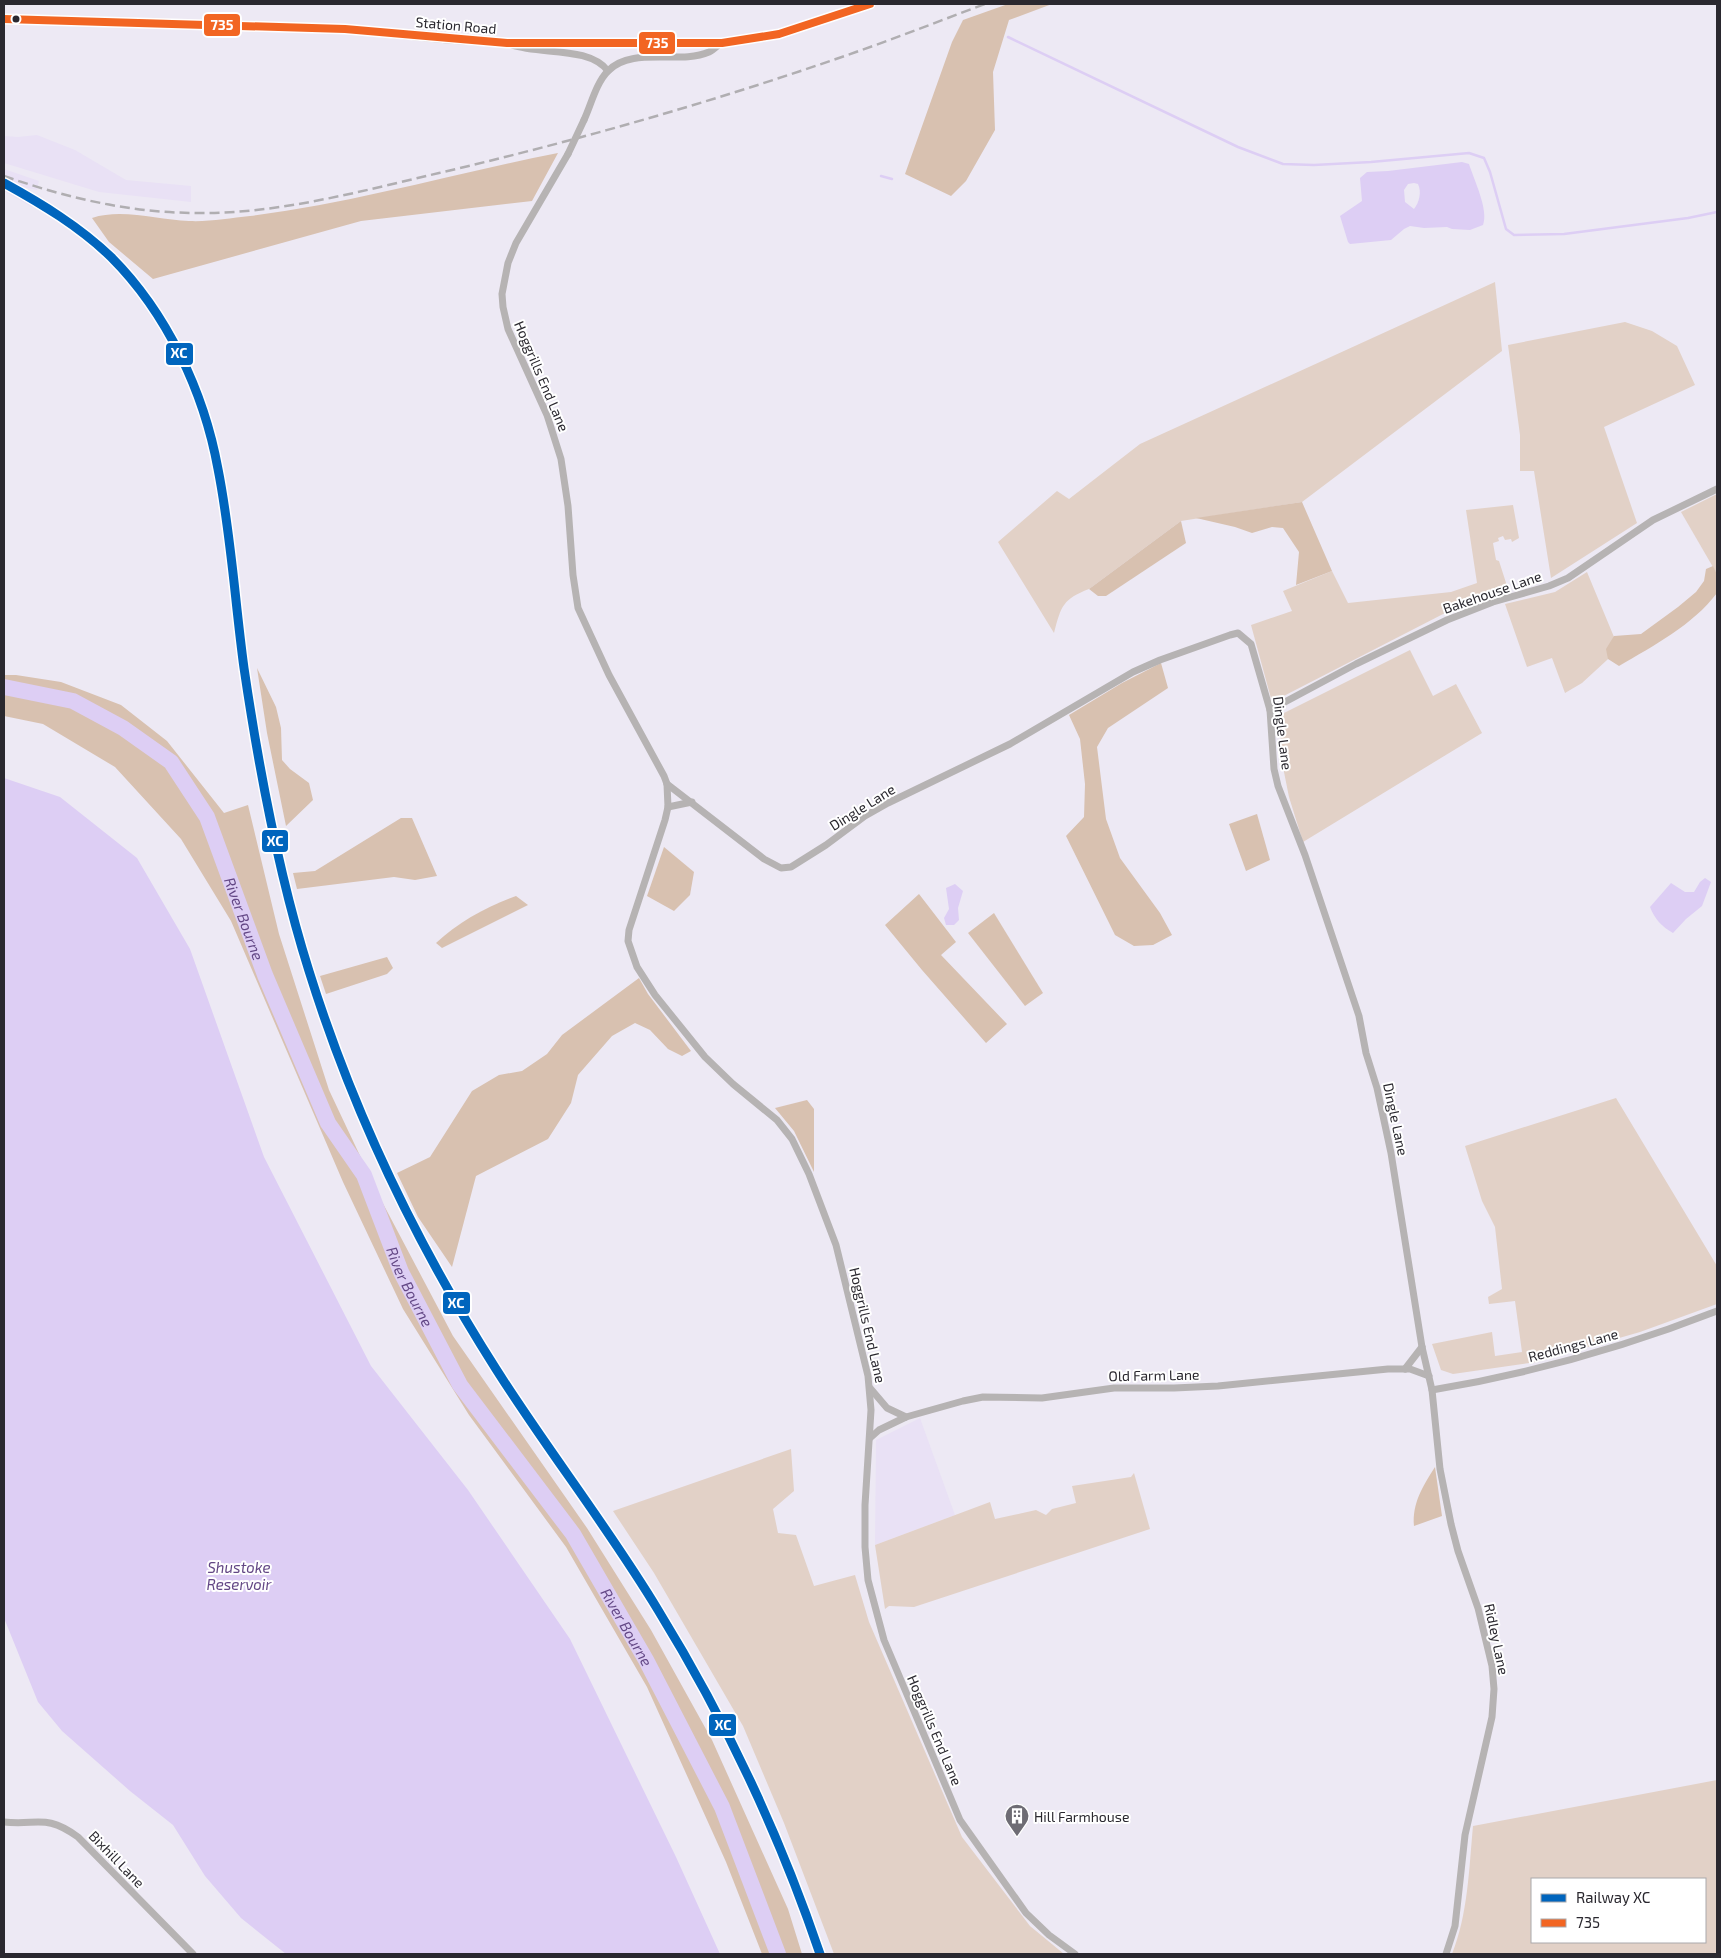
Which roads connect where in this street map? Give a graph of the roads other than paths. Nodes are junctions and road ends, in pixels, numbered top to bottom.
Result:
1 (870, 4) edge
2 (4, 19) edge
3 (507, 43) junction
4 (722, 43) junction
5 (608, 71) junction
6 (1717, 489) edge
7 (1270, 710) junction
8 (667, 784) junction
9 (692, 802) junction
10 (668, 807) junction
11 (1717, 1311) edge
12 (1422, 1347) junction
13 (1405, 1369) junction
14 (1429, 1376) junction
15 (870, 1387) junction
16 (1432, 1390) junction
17 (906, 1417) junction
18 (870, 1438) junction
19 (4, 1822) edge
20 (193, 1954) edge
21 (1075, 1954) edge
22 (1446, 1954) edge

1 - 4 street, Station Road
2 - 3 street, Station Road
3 - 4 street, Station Road
3 - 5 street
4 - 5 street
5 - 8 street, Hoggrills End Lane, bridge
6 - 7 street, Bakehouse Lane
7 - 9 street, Dingle Lane
7 - 12 street, Dingle Lane
8 - 9 street, Dingle Lane
8 - 10 street, Hoggrills End Lane
9 - 10 street
10 - 15 street, Hoggrills End Lane
11 - 16 street, Reddings Lane
12 - 13 street
12 - 14 street, Dingle Lane
13 - 14 street, Old Farm Lane
13 - 17 street, Old Farm Lane
14 - 16 street, Dingle Lane
15 - 17 street
15 - 18 street, Hoggrills End Lane
16 - 22 street, Ridley Lane
17 - 18 street, Old Farm Lane
18 - 21 street, Hoggrills End Lane
19 - 20 street, Bixhill Lane

